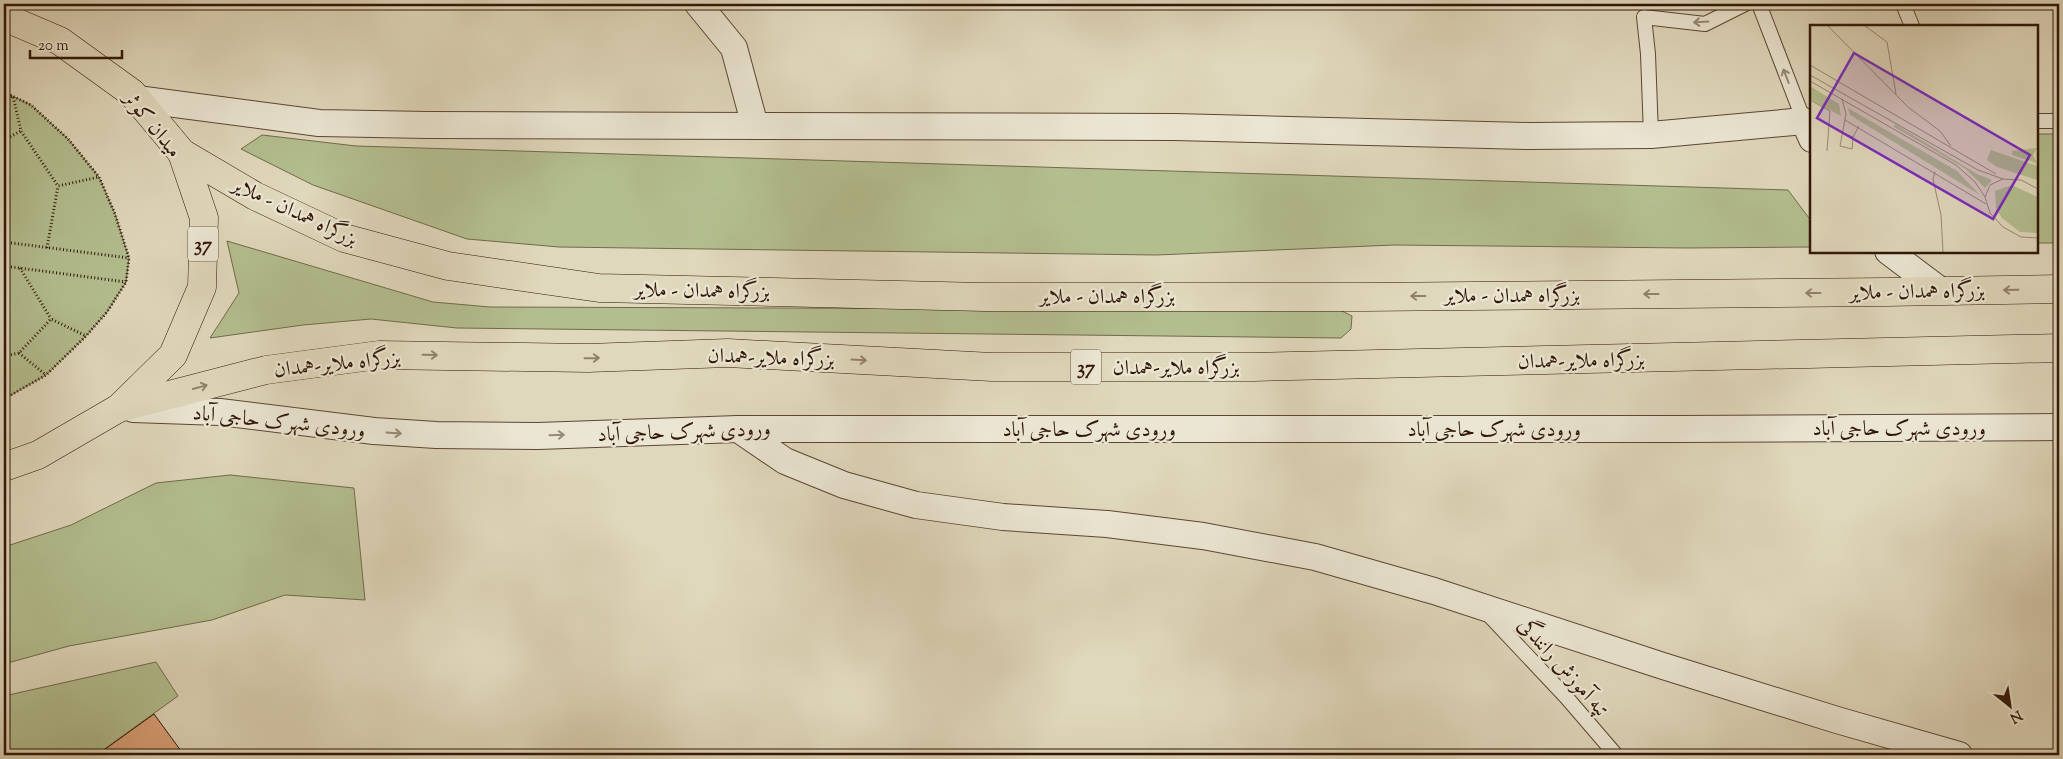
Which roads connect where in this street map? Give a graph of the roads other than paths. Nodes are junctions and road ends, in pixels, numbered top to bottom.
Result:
1 (698, 4) edge
2 (1745, 4) edge
3 (1759, 4) edge
4 (1903, 4) edge
5 (1641, 10) edge
6 (4, 17) edge
7 (1912, 25) edge
8 (137, 99) junction
9 (2038, 121) edge
10 (2059, 121) edge
11 (755, 126) junction
12 (1808, 130) edge
13 (1651, 135) junction
14 (182, 153) junction
15 (1889, 252) edge
16 (2059, 288) edge
17 (1941, 291) junction
18 (2059, 348) edge
19 (120, 408) junction
20 (2059, 427) edge
21 (738, 429) junction
22 (4, 467) edge
23 (1482, 607) junction
24 (1616, 755) edge
25 (1959, 755) edge

1 - 11 street
2 -> 5 lane
12 -> 3 lane
4 - 7 lane
5 - 13 lane
6 - 8 highway, میدان کوثر / 37
8 - 11 street
8 - 14 highway, میدان کوثر / 37
9 - 10 lane
11 - 13 street
12 - 13 street
17 -> 14 highway, بزرگراه همدان - ملایر / 37
14 - 19 highway, میدان کوثر / 37
15 - 17 street
16 -> 17 highway, بزرگراه همدان - ملایر / 37
19 -> 18 highway, بزرگراه ملایر-همدان / 37
19 -> 21 street, ورودی شهرک حاجی آباد
19 - 22 highway, میدان کوثر / 37
20 - 21 street, ورودی شهرک حاجی آباد
21 - 23 street
23 - 24 lane, تپه آموزش رانندگی
23 - 25 street

